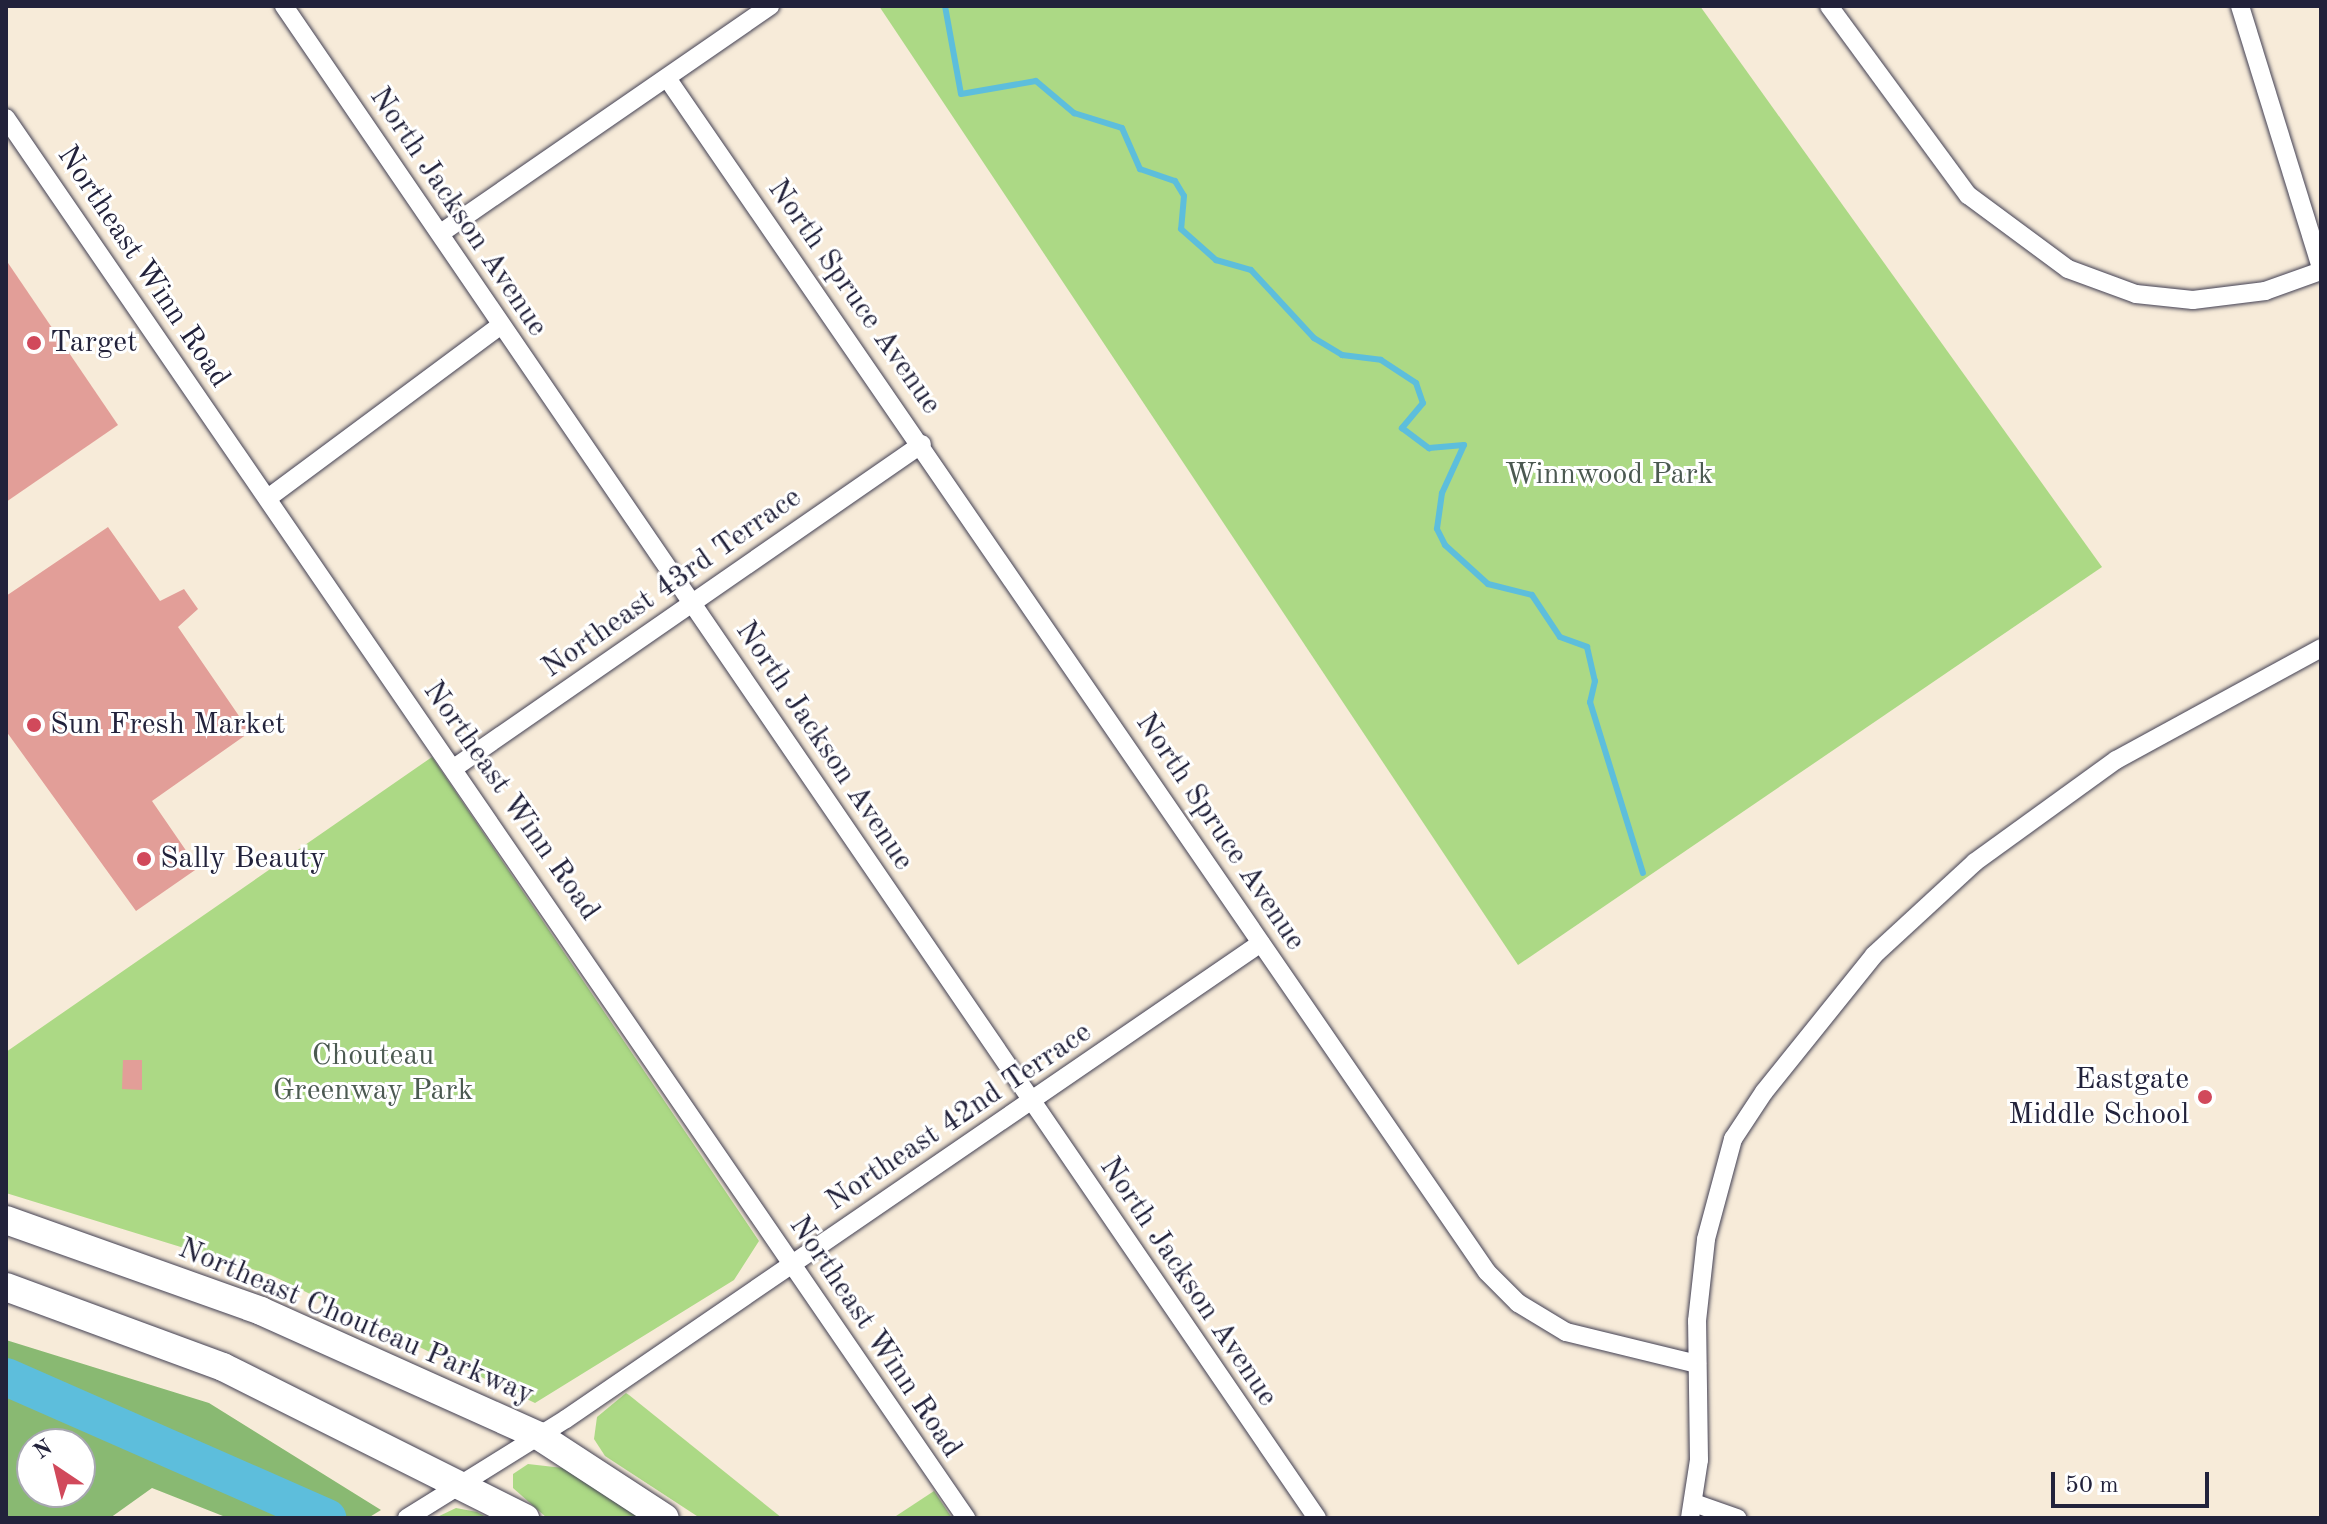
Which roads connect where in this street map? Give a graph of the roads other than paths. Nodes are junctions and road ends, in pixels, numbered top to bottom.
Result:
1 (284, 6) edge
2 (770, 6) edge
3 (1829, 6) edge
4 (2240, 6) edge
5 (667, 78) junction
6 (6, 118) edge
7 (441, 233) junction
8 (2321, 269) edge
9 (500, 326) junction
10 (922, 444) junction
11 (268, 498) junction
12 (692, 602) junction
13 (2321, 648) edge
14 (454, 768) junction
15 (1261, 943) junction
16 (1032, 1102) junction
17 (6, 1220) edge
18 (791, 1265) junction
19 (6, 1287) edge
20 (1697, 1364) junction
21 (539, 1436) junction
22 (463, 1481) junction
23 (1692, 1511) edge
24 (407, 1518) edge
25 (525, 1518) edge
26 (665, 1518) edge
27 (966, 1518) edge
28 (1317, 1518) edge
29 (1737, 1518) edge

1 - 7 street, North Jackson Avenue
2 - 5 street
3 - 8 street
4 - 8 street
5 - 7 street
5 - 10 street, North Spruce Avenue
6 - 11 street, Northeast Winn Road
7 - 9 street, North Jackson Avenue
9 - 11 street
9 - 12 street, North Jackson Avenue
10 - 12 street, Northeast 43rd Terrace
10 - 15 street, North Spruce Avenue
11 - 14 street, Northeast Winn Road
12 - 14 street, Northeast 43rd Terrace
12 - 16 street, North Jackson Avenue
13 - 20 street
14 - 18 street, Northeast Winn Road
15 - 16 street, Northeast 42nd Terrace
15 - 20 street, North Spruce Avenue
16 - 18 street, Northeast 42nd Terrace
16 - 28 street, North Jackson Avenue
17 - 21 main road, Northeast Chouteau Parkway
18 - 21 street, Northeast 42nd Terrace
18 - 27 street, Northeast Winn Road
19 - 22 main road
20 - 23 street
21 - 22 street, Northeast 42nd Terrace
21 - 26 main road, Northeast Chouteau Parkway
22 - 24 street, Northeast 42nd Terrace
22 - 25 main road
23 - 29 street

